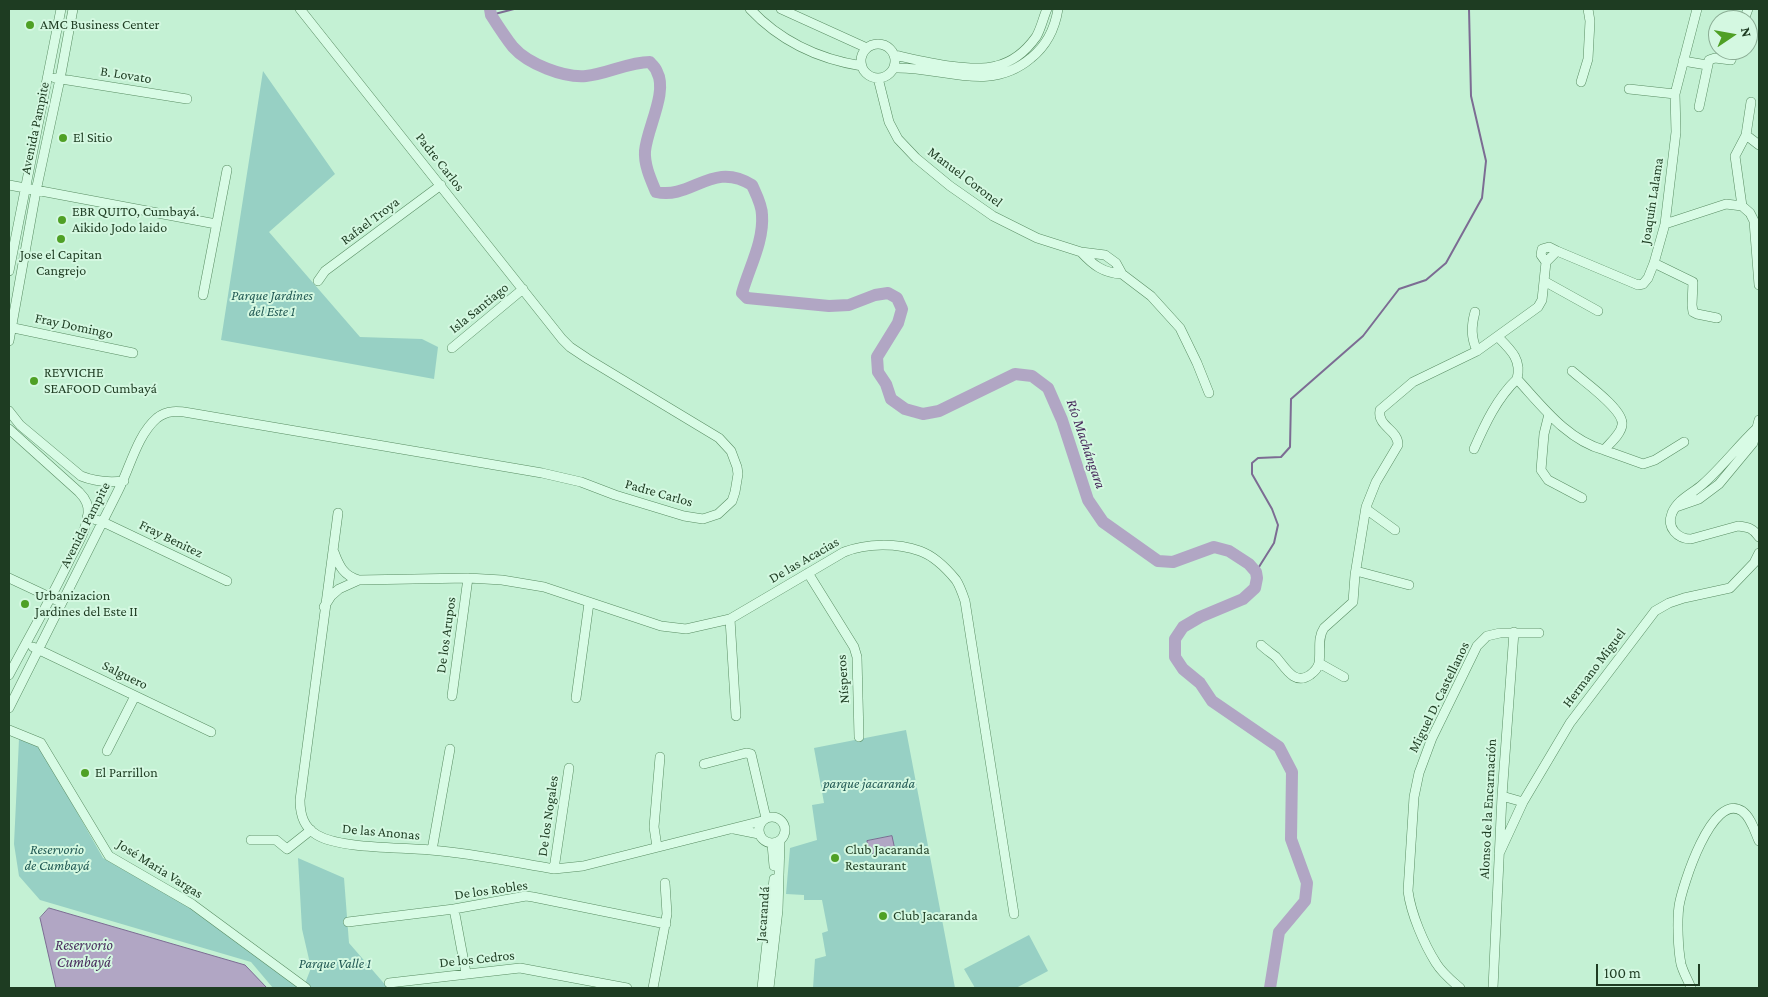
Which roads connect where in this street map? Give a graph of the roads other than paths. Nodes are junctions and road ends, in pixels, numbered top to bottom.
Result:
1 (50, 9) edge
2 (300, 9) edge
3 (750, 9) edge
4 (781, 9) edge
5 (1047, 9) edge
6 (1058, 9) edge
7 (1588, 9) edge
8 (1697, 9) edge
9 (61, 11) edge
10 (72, 12) edge
11 (867, 48) junction
12 (894, 55) junction
13 (1709, 60) edge
14 (1683, 61) junction
15 (1707, 65) junction
16 (862, 66) junction
17 (894, 68) junction
18 (47, 77) junction
19 (878, 78) junction
20 (60, 79) junction
21 (1580, 82) dead end
22 (1629, 89) dead end
23 (1674, 94) junction
24 (187, 99) dead end
25 (1751, 102) dead end
26 (1699, 107) dead end
27 (1746, 135) junction
28 (1759, 145) edge
29 (227, 170) dead end
30 (9, 185) edge
31 (441, 185) junction
32 (24, 188) junction
33 (36, 191) junction
34 (1742, 206) junction
35 (216, 224) junction
36 (1665, 224) junction
37 (1081, 252) junction
38 (1654, 263) junction
39 (9, 271) edge
40 (1122, 274) junction
41 (1544, 280) junction
42 (318, 282) dead end
43 (1759, 285) edge
44 (523, 289) junction
45 (203, 295) dead end
46 (1598, 311) dead end
47 (1475, 312) dead end
48 (1717, 318) dead end
49 (10, 327) edge
50 (1498, 337) junction
51 (9, 341) edge
52 (452, 348) dead end
53 (1477, 352) junction
54 (133, 353) dead end
55 (1572, 371) dead end
56 (1517, 379) junction
57 (1209, 394) dead end
58 (9, 411) edge
59 (1550, 414) junction
60 (1758, 424) edge
61 (9, 429) edge
62 (1684, 442) dead end
63 (1474, 449) dead end
64 (1604, 450) junction
65 (70, 468) junction
66 (62, 477) junction
67 (124, 481) junction
68 (1582, 498) dead end
69 (1366, 509) junction
70 (338, 513) dead end
71 (88, 517) junction
72 (103, 522) junction
73 (1396, 530) dead end
74 (1759, 536) edge
75 (334, 551) junction
76 (1759, 553) edge
77 (1356, 570) junction
78 (808, 573) junction
79 (9, 578) edge
80 (468, 578) junction
81 (359, 580) junction
82 (227, 581) dead end
83 (1409, 586) dead end
84 (51, 598) junction
85 (61, 602) junction
86 (589, 603) junction
87 (324, 608) junction
88 (730, 619) junction
89 (1514, 632) junction
90 (1539, 633) dead end
91 (26, 643) junction
92 (1261, 645) dead end
93 (38, 650) junction
94 (1319, 663) junction
95 (9, 675) edge
96 (1344, 677) dead end
97 (135, 696) junction
98 (452, 696) dead end
99 (576, 698) dead end
100 (9, 708) edge
101 (736, 716) dead end
102 (9, 730) edge
103 (211, 732) dead end
104 (859, 737) dead end
105 (450, 749) dead end
106 (107, 752) dead end
107 (660, 757) dead end
108 (704, 764) dead end
109 (569, 768) dead end
110 (1502, 796) junction
111 (1523, 802) junction
112 (764, 820) junction
113 (731, 828) junction
114 (312, 830) junction
115 (759, 834) junction
116 (251, 840) dead end
117 (1759, 841) edge
118 (776, 842) junction
119 (658, 847) junction
120 (432, 850) junction
121 (1499, 854) junction
122 (554, 869) junction
123 (665, 883) dead end
124 (454, 909) junction
125 (1014, 914) dead end
126 (348, 922) dead end
127 (666, 924) junction
128 (466, 973) junction
129 (389, 983) dead end
130 (306, 988) edge
131 (627, 988) edge
132 (654, 988) edge
133 (762, 988) edge
134 (769, 988) edge
135 (1460, 988) edge
136 (1493, 988) edge
137 (1691, 988) edge

1 - 9 street
2 - 31 street, Padre Carlos
3 - 16 street
4 - 11 street
5 - 12 street
6 - 17 street
7 - 21 street
8 - 14 street, Joaquín Lalama
9 - 10 street
9 - 18 street, Avenida Pampite
10 - 20 street, Avenida Pampite
11 - 12 street
11 - 16 street
12 - 17 street
13 - 15 street
14 - 15 street
14 - 23 street, Joaquín Lalama
15 - 26 street
16 - 19 street
17 - 19 street
18 - 20 street, B. Lovato
18 - 32 street, Avenida Pampite
19 - 37 street, Manuel Coronel
20 - 24 street, B. Lovato
20 - 33 street, Avenida Pampite
22 - 23 street
23 - 36 street, Joaquín Lalama
25 - 27 street
27 - 28 street
27 - 34 street
29 - 35 street
30 - 32 street
31 - 42 street, Rafael Troya
31 - 44 street, Padre Carlos
32 - 33 street
32 - 39 street, Avenida Pampite
33 - 35 street
33 - 49 street, Avenida Pampite
34 - 36 street
34 - 43 street
35 - 45 street
36 - 38 street, Joaquín Lalama
37 - 40 street, Manuel Coronel
37 - 40 street, Manuel Coronel
38 - 41 street, Joaquín Lalama
38 - 48 street
40 - 57 street, Manuel Coronel
41 - 46 street
41 - 50 street, Joaquín Lalama
44 - 52 street, Isla Santiago
44 - 67 street, Padre Carlos
47 - 53 street
49 - 51 street, Avenida Pampite
49 - 54 street, Fray Domingo
50 - 53 street, Joaquín Lalama
50 - 56 street
53 - 69 street, Joaquín Lalama
55 - 64 street
56 - 59 street
56 - 63 street
58 - 65 street, Avenida Pampite
59 - 64 street
59 - 68 street
60 - 74 street
61 - 66 street, Avenida Pampite
62 - 64 street
65 - 66 street
65 - 67 street, Avenida Pampite
66 - 71 street, Avenida Pampite
67 - 72 street, Avenida Pampite
69 - 73 street
69 - 77 street
70 - 75 street
71 - 72 street, Fray Benitez
71 - 84 street, Avenida Pampite
72 - 82 street, Fray Benitez
72 - 85 street, Avenida Pampite
75 - 81 street
75 - 87 street
76 - 111 street, Hermano Miguel
77 - 83 street
77 - 94 street
78 - 88 street, De las Acacias
78 - 104 street, Nísperos
78 - 125 street, De las Acacias
79 - 84 street
80 - 81 street, De las Acacias
80 - 86 street, De las Acacias
80 - 98 street, De los Arupos
81 - 87 street
84 - 85 street
84 - 91 street, Avenida Pampite
85 - 93 street, Avenida Pampite
86 - 88 street, De las Acacias
86 - 99 street
87 - 114 street
88 - 101 street
89 - 90 street, Miguel D. Castellanos
89 - 110 street, Alonso de la Encarnación
89 - 135 street, Miguel D. Castellanos
91 - 93 street, Salguero
91 - 95 street, Avenida Pampite
92 - 94 street
93 - 97 street, Salguero
93 - 100 street, Avenida Pampite
94 - 96 street
97 - 103 street, Salguero
97 - 106 street
102 - 130 street, José Maria Vargas
105 - 120 street
107 - 119 street
108 - 112 street
109 - 122 street, De los Nogales
110 - 111 street
110 - 121 street, Alonso de la Encarnación
111 - 121 street, Hermano Miguel
112 - 113 street, De las Anonas
112 - 115 street
112 - 118 street
113 - 115 street
113 - 119 street, De las Anonas
114 - 116 street
114 - 120 street, De las Anonas
115 - 118 street
117 - 137 street
118 - 133 street, Jacarandá
118 - 134 street, Jacarandá
119 - 122 street, De las Anonas
120 - 122 street, De las Anonas
121 - 136 street, Alonso de la Encarnación
123 - 127 street
124 - 126 street, De los Robles
124 - 127 street, De los Robles
124 - 128 street
127 - 132 street
128 - 129 street, De los Cedros
128 - 131 street, De los Cedros

